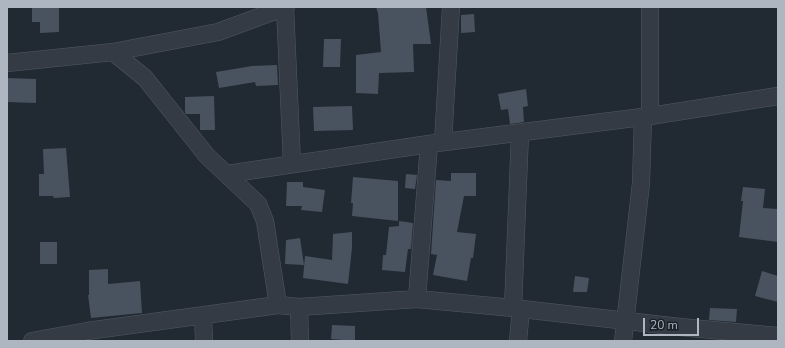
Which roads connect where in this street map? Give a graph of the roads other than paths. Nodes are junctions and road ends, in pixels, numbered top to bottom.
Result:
1 (286, 7) edge
2 (451, 7) edge
3 (650, 7) edge
4 (113, 52) junction
5 (7, 63) edge
6 (778, 96) edge
7 (646, 117) junction
8 (520, 133) junction
9 (436, 143) junction
10 (292, 164) junction
11 (227, 174) junction
12 (417, 299) junction
13 (278, 305) junction
14 (299, 307) junction
15 (517, 308) junction
16 (203, 315) junction
17 (625, 322) junction
18 (778, 336) edge
19 (32, 341) edge
20 (204, 341) edge
21 (300, 341) edge
22 (518, 341) edge
23 (623, 341) edge

1 - 4 street
1 - 10 street
2 - 9 street
3 - 7 street
4 - 5 street
4 - 11 street
6 - 7 street
7 - 8 street
7 - 17 street
8 - 9 street
8 - 15 street
9 - 10 street
9 - 12 street
10 - 11 street
11 - 13 street
12 - 14 street
12 - 15 street
13 - 14 street
13 - 16 street
14 - 21 street
15 - 17 street
15 - 22 street
16 - 19 street
16 - 20 street
17 - 18 street
17 - 23 street

